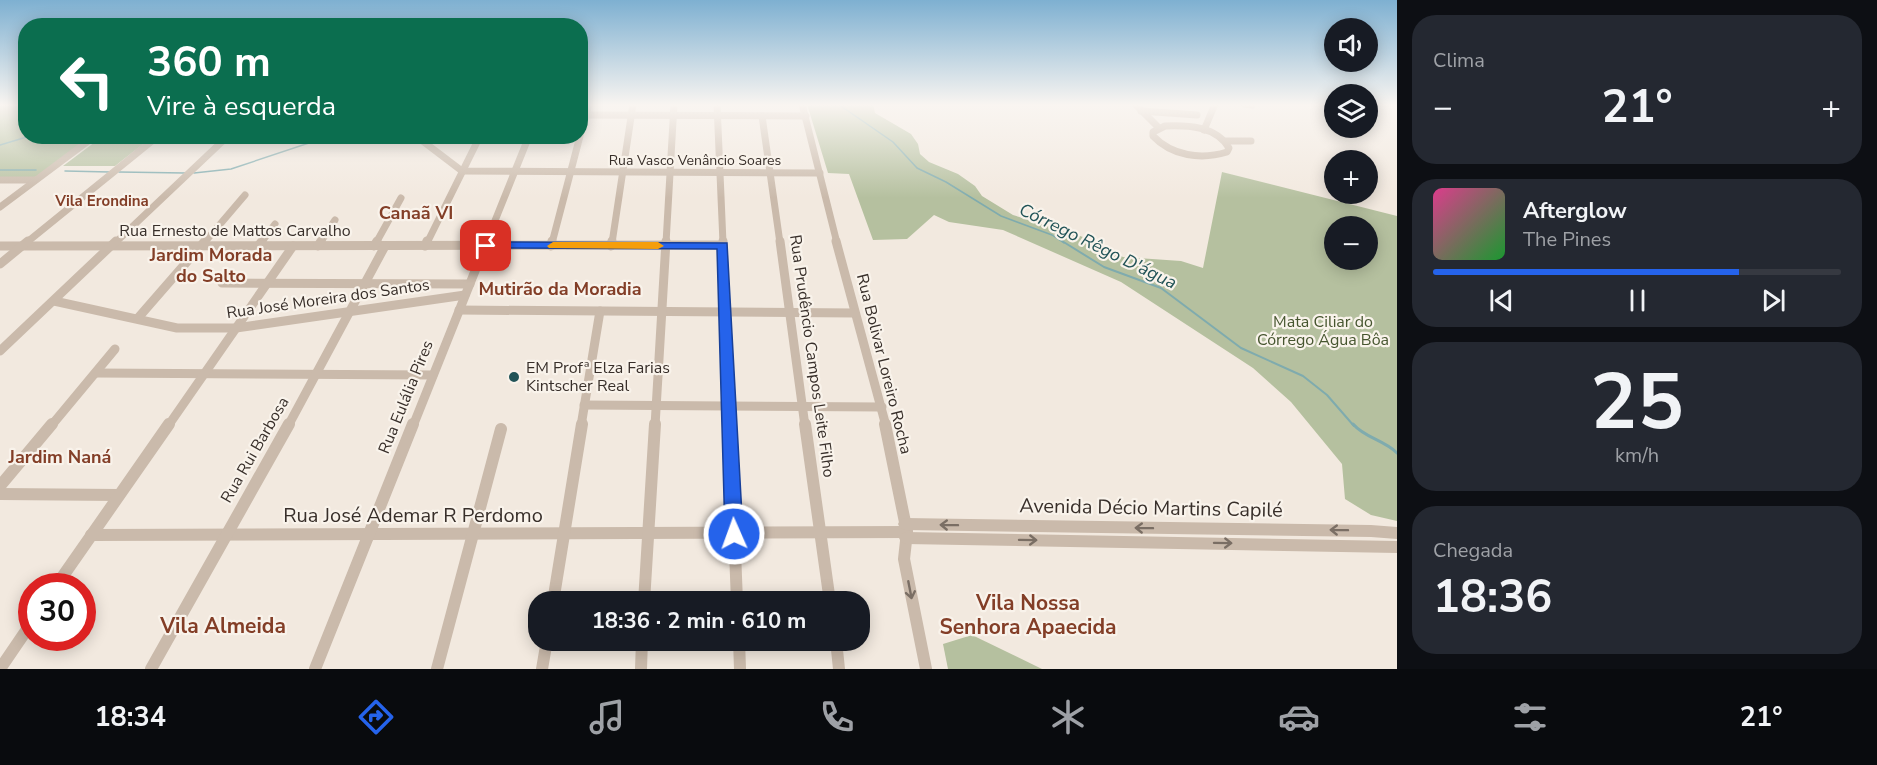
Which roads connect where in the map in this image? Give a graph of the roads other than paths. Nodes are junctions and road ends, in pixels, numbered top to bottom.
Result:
1 (628, 135) edge
2 (672, 135) edge
3 (718, 135) edge
4 (765, 135) edge
5 (811, 135) edge
6 (1153, 135) edge
7 (1214, 135) edge
8 (1225, 141) junction
9 (1251, 141) dead end
10 (84, 144) edge
11 (148, 144) edge
12 (220, 144) edge
13 (426, 144) edge
14 (476, 144) edge
15 (526, 144) edge
16 (578, 144) edge
17 (429, 146) joint
18 (462, 171) junction
19 (515, 171) junction
20 (571, 172) junction
21 (622, 172) junction
22 (670, 172) junction
23 (719, 172) junction
24 (770, 173) junction
25 (820, 173) junction
26 (0, 180) edge
27 (35, 180) junction
28 (245, 195) dead end
29 (400, 198) dead end
30 (0, 207) edge
31 (335, 220) dead end
32 (276, 224) dead end
33 (0, 246) edge
34 (22, 246) junction
35 (112, 246) junction
36 (202, 246) junction
37 (258, 246) junction
38 (293, 246) junction
39 (318, 246) junction
40 (379, 246) junction
41 (425, 246) junction
42 (486, 246) junction
43 (551, 246) junction
44 (611, 246) junction
45 (665, 246) junction
46 (722, 246) junction
47 (0, 264) edge
48 (222, 283) dead end
49 (267, 283) junction
50 (364, 284) junction
51 (470, 284) junction
52 (465, 296) junction
53 (54, 301) junction
54 (459, 310) junction
55 (600, 311) junction
56 (351, 312) junction
57 (661, 312) junction
58 (725, 313) junction
59 (789, 313) junction
60 (854, 314) junction
61 (138, 318) junction
62 (236, 328) junction
63 (2, 348) edge
64 (115, 349) dead end
65 (96, 372) junction
66 (204, 373) junction
67 (317, 374) junction
68 (433, 375) junction
69 (584, 405) junction
70 (656, 405) junction
71 (729, 406) junction
72 (802, 406) junction
73 (882, 407) junction
74 (501, 429) dead end
75 (0, 486) edge
76 (0, 494) edge
77 (119, 495) junction
78 (906, 532) junction
79 (820, 533) junction
80 (1397, 533) edge
81 (474, 534) junction
82 (564, 534) junction
83 (648, 534) junction
84 (734, 534) junction
85 (91, 535) junction
86 (368, 535) junction
87 (225, 536) junction
88 (1397, 547) edge
89 (65, 573) edge
90 (555, 591) edge
91 (645, 591) edge
92 (737, 591) edge
93 (828, 591) edge
94 (18, 643) edge
95 (544, 651) edge
96 (641, 651) edge
97 (739, 651) edge
98 (837, 651) edge
99 (0, 669) edge
100 (152, 669) edge
101 (315, 669) edge
102 (437, 669) edge
103 (542, 669) edge
104 (640, 669) edge
105 (740, 669) edge
106 (839, 669) edge
107 (926, 669) edge

1 - 21 street
2 - 22 street
3 - 23 street
4 - 24 street, Rua Prudêncio Campos Leite Filho
5 - 25 street, Rua Bolivar Loreiro Rocha
6 - 8 street
7 - 8 street
8 - 9 street
10 - 27 street
11 - 34 street
12 - 35 street
13 - 17 street
14 - 18 street
15 - 19 street, Rua Eulália Pires
16 - 20 street
17 - 18 street
18 - 19 street, Rua Vasco Venâncio Soares
18 - 41 street
19 - 20 street, Rua Vasco Venâncio Soares
19 - 42 street, Rua Eulália Pires
20 - 21 street, Rua Vasco Venâncio Soares
20 - 43 street
21 - 22 street, Rua Vasco Venâncio Soares
21 - 44 street
22 - 23 street, Rua Vasco Venâncio Soares
22 - 45 street
23 - 24 street, Rua Vasco Venâncio Soares
23 - 46 street
24 - 25 street, Rua Vasco Venâncio Soares
24 - 59 street, Rua Prudêncio Campos Leite Filho
25 - 60 street, Rua Bolivar Loreiro Rocha
26 - 27 street
27 - 30 street
28 - 36 street
29 - 40 street, Rua Rui Barbosa
31 - 39 street
32 - 37 street
33 - 34 street, Rua Ernesto de Mattos Carvalho
34 - 35 street, Rua Ernesto de Mattos Carvalho
34 - 47 street
35 - 36 street, Rua Ernesto de Mattos Carvalho
35 - 53 street
36 - 37 street, Rua Ernesto de Mattos Carvalho
36 - 61 street
37 - 38 street, Rua Ernesto de Mattos Carvalho
38 - 39 street, Rua Ernesto de Mattos Carvalho
38 - 49 street
39 - 40 street, Rua Ernesto de Mattos Carvalho
40 - 41 street, Rua Ernesto de Mattos Carvalho
40 - 50 street, Rua Rui Barbosa
41 - 42 street, Rua Ernesto de Mattos Carvalho
42 - 43 street, Rua Ernesto de Mattos Carvalho
42 - 51 street, Rua Eulália Pires
43 - 44 street, Rua Ernesto de Mattos Carvalho
44 - 45 street, Rua Ernesto de Mattos Carvalho
45 - 46 street, Rua Ernesto de Mattos Carvalho
45 - 57 street
46 - 58 street
48 - 49 street
49 - 50 street
49 - 62 street
50 - 51 street
50 - 56 street, Rua Rui Barbosa
51 - 52 street, Rua Eulália Pires
52 - 54 street, Rua Eulália Pires
52 - 56 street, Rua José Moreira dos Santos
53 - 61 street, Rua José Moreira dos Santos
53 - 63 street
54 - 55 street
54 - 68 street, Rua Eulália Pires
55 - 57 street
55 - 69 street
56 - 62 street, Rua José Moreira dos Santos
56 - 67 street, Rua Rui Barbosa
57 - 58 street
57 - 70 street
58 - 59 street
58 - 71 street
59 - 60 street
59 - 72 street, Rua Prudêncio Campos Leite Filho
60 - 73 street, Rua Bolivar Loreiro Rocha
61 - 62 street, Rua José Moreira dos Santos
62 - 66 street
64 - 65 street
65 - 66 street
65 - 75 street
66 - 67 street
66 - 77 street
67 - 68 street
67 - 87 street, Rua Rui Barbosa
68 - 86 street, Rua Eulália Pires
69 - 70 street
69 - 82 street
70 - 71 street
70 - 83 street
71 - 72 street
71 - 84 street
72 - 73 street
72 - 79 street, Rua Prudêncio Campos Leite Filho
73 - 78 street, Rua Bolivar Loreiro Rocha
74 - 81 street
76 - 77 street
77 - 85 street
78 - 79 street, Rua José Ademar R Perdomo
80 -> 78 street, Avenida Décio Martins Capilé
78 -> 88 street, Avenida Décio Martins Capilé
78 -> 107 street, Rua Bolivar Loreiro Rocha
79 - 84 street, Rua José Ademar R Perdomo
79 - 93 street, Rua Prudêncio Campos Leite Filho
81 - 82 street, Rua José Ademar R Perdomo
81 - 86 street, Rua José Ademar R Perdomo
81 - 102 street
82 - 83 street, Rua José Ademar R Perdomo
82 - 90 street
83 - 84 street, Rua José Ademar R Perdomo
83 - 91 street
84 - 92 street
85 - 87 street, Rua José Ademar R Perdomo
85 - 89 street
86 - 87 street, Rua José Ademar R Perdomo
86 - 101 street, Rua Eulália Pires
87 - 100 street, Rua Rui Barbosa
94 - 99 street
95 - 103 street
96 - 104 street
97 - 105 street
98 - 106 street

